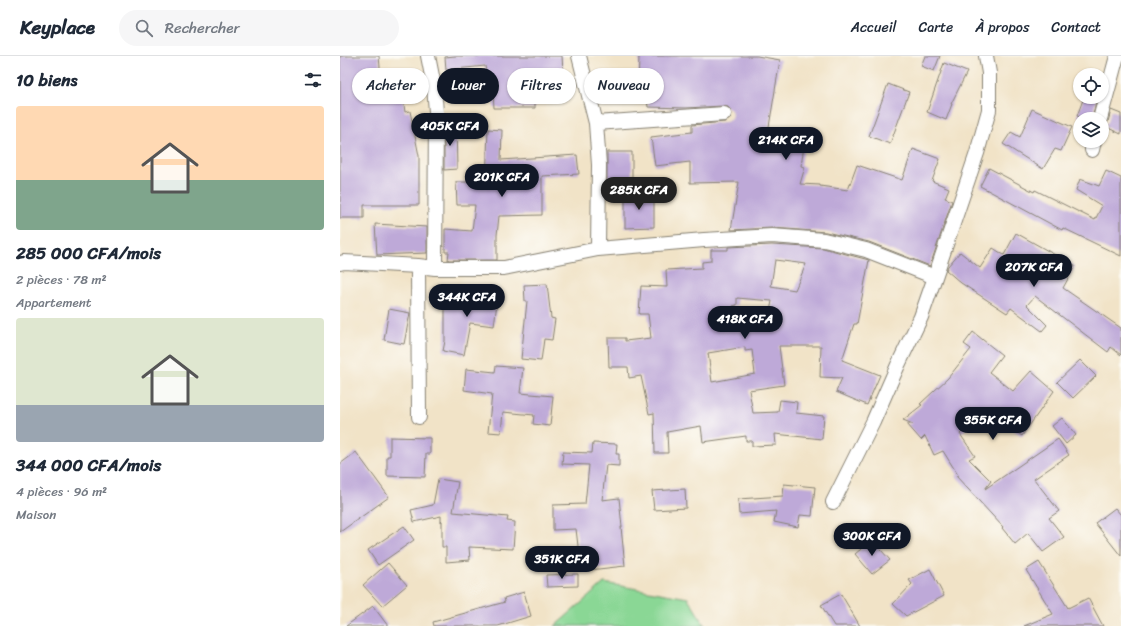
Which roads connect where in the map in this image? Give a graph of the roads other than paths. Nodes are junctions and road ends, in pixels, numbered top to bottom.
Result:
1 (428, 56) edge
2 (580, 56) edge
3 (986, 56) edge
4 (1117, 56) edge
5 (1102, 112) edge
6 (724, 114) dead end
7 (596, 124) junction
8 (598, 249) junction
9 (340, 263) edge
10 (418, 266) junction
11 (435, 268) junction
12 (935, 277) junction
13 (419, 417) dead end
14 (833, 502) dead end

1 - 11 street
2 - 7 street
3 - 12 street
4 - 5 street
6 - 7 street
7 - 8 street
8 - 11 street
8 - 12 street
9 - 10 street
10 - 11 street
10 - 13 street
12 - 14 street

